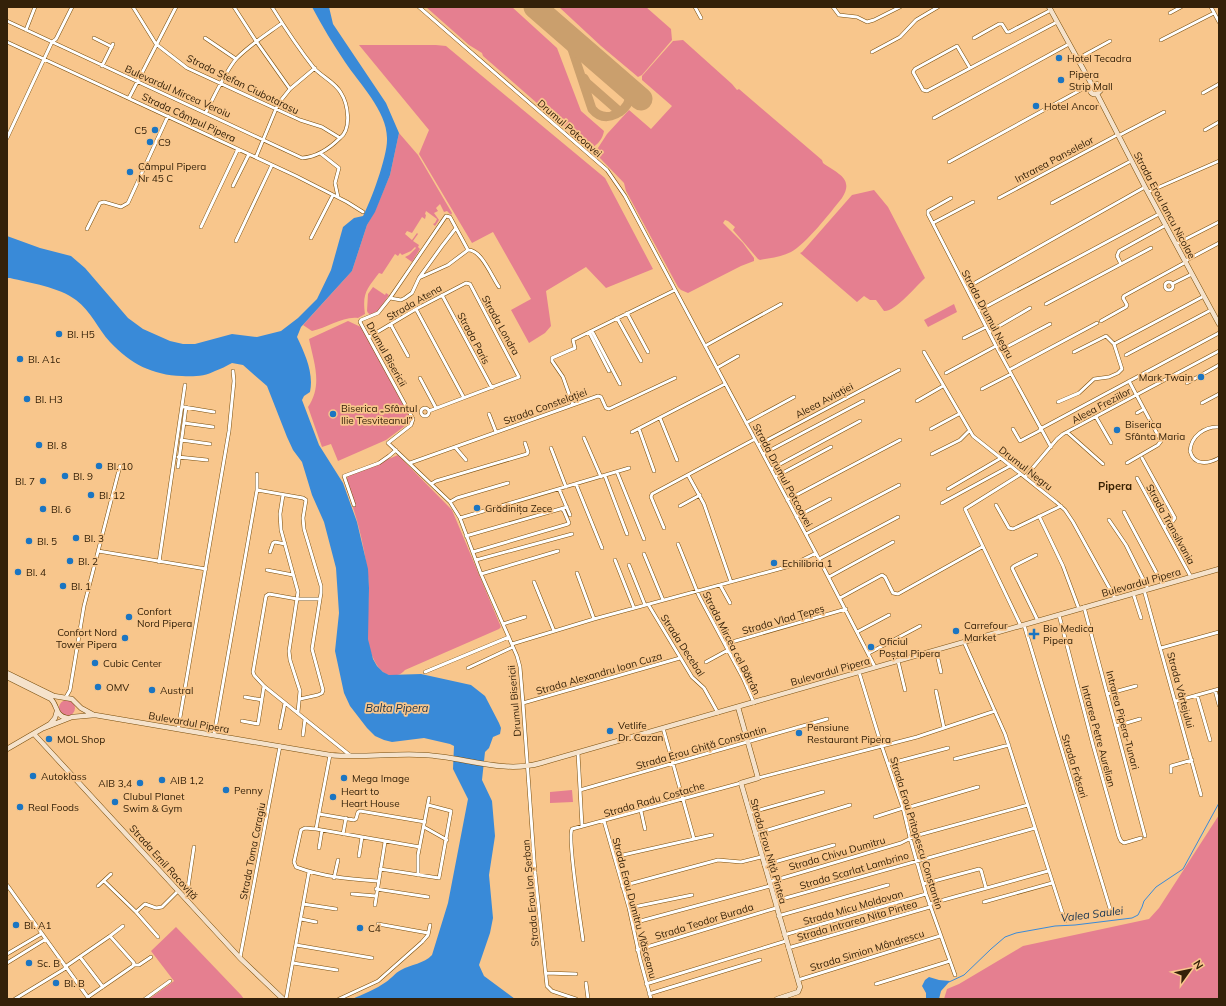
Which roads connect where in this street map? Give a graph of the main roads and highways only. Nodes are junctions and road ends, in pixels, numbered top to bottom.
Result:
1 (1050, 9) edge
2 (1091, 86) junction
3 (1097, 94) junction
4 (1219, 324) edge
5 (1219, 569) edge
6 (7, 673) edge
7 (7, 677) edge
8 (64, 698) junction
9 (76, 702) junction
10 (738, 707) junction
11 (56, 708) junction
12 (95, 715) junction
13 (70, 717) junction
14 (44, 728) junction
15 (34, 734) junction
16 (7, 749) edge
17 (285, 999) edge
18 (777, 999) edge

1 - 2 main road
2 - 3 main road
2 - 3 main road
3 - 4 main road, Strada Erou Iancu Nicolae
5 - 10 main road, Bulevardul Pipera
6 - 8 main road, Bulevardul Pipera
7 - 11 main road
8 - 9 main road, Bulevardul Pipera
8 - 11 main road
9 - 12 main road, Bulevardul Pipera
9 - 13 main road
10 - 12 main road, Bulevardul Pipera
10 - 18 main road, Strada Erou Niță Pintea
11 - 13 main road
11 - 14 main road
12 - 13 main road, Bulevardul Pipera
13 - 14 main road, Bulevardul Pipera
14 - 15 main road
15 - 16 main road
15 - 17 main road, Strada Emil Racoviță

